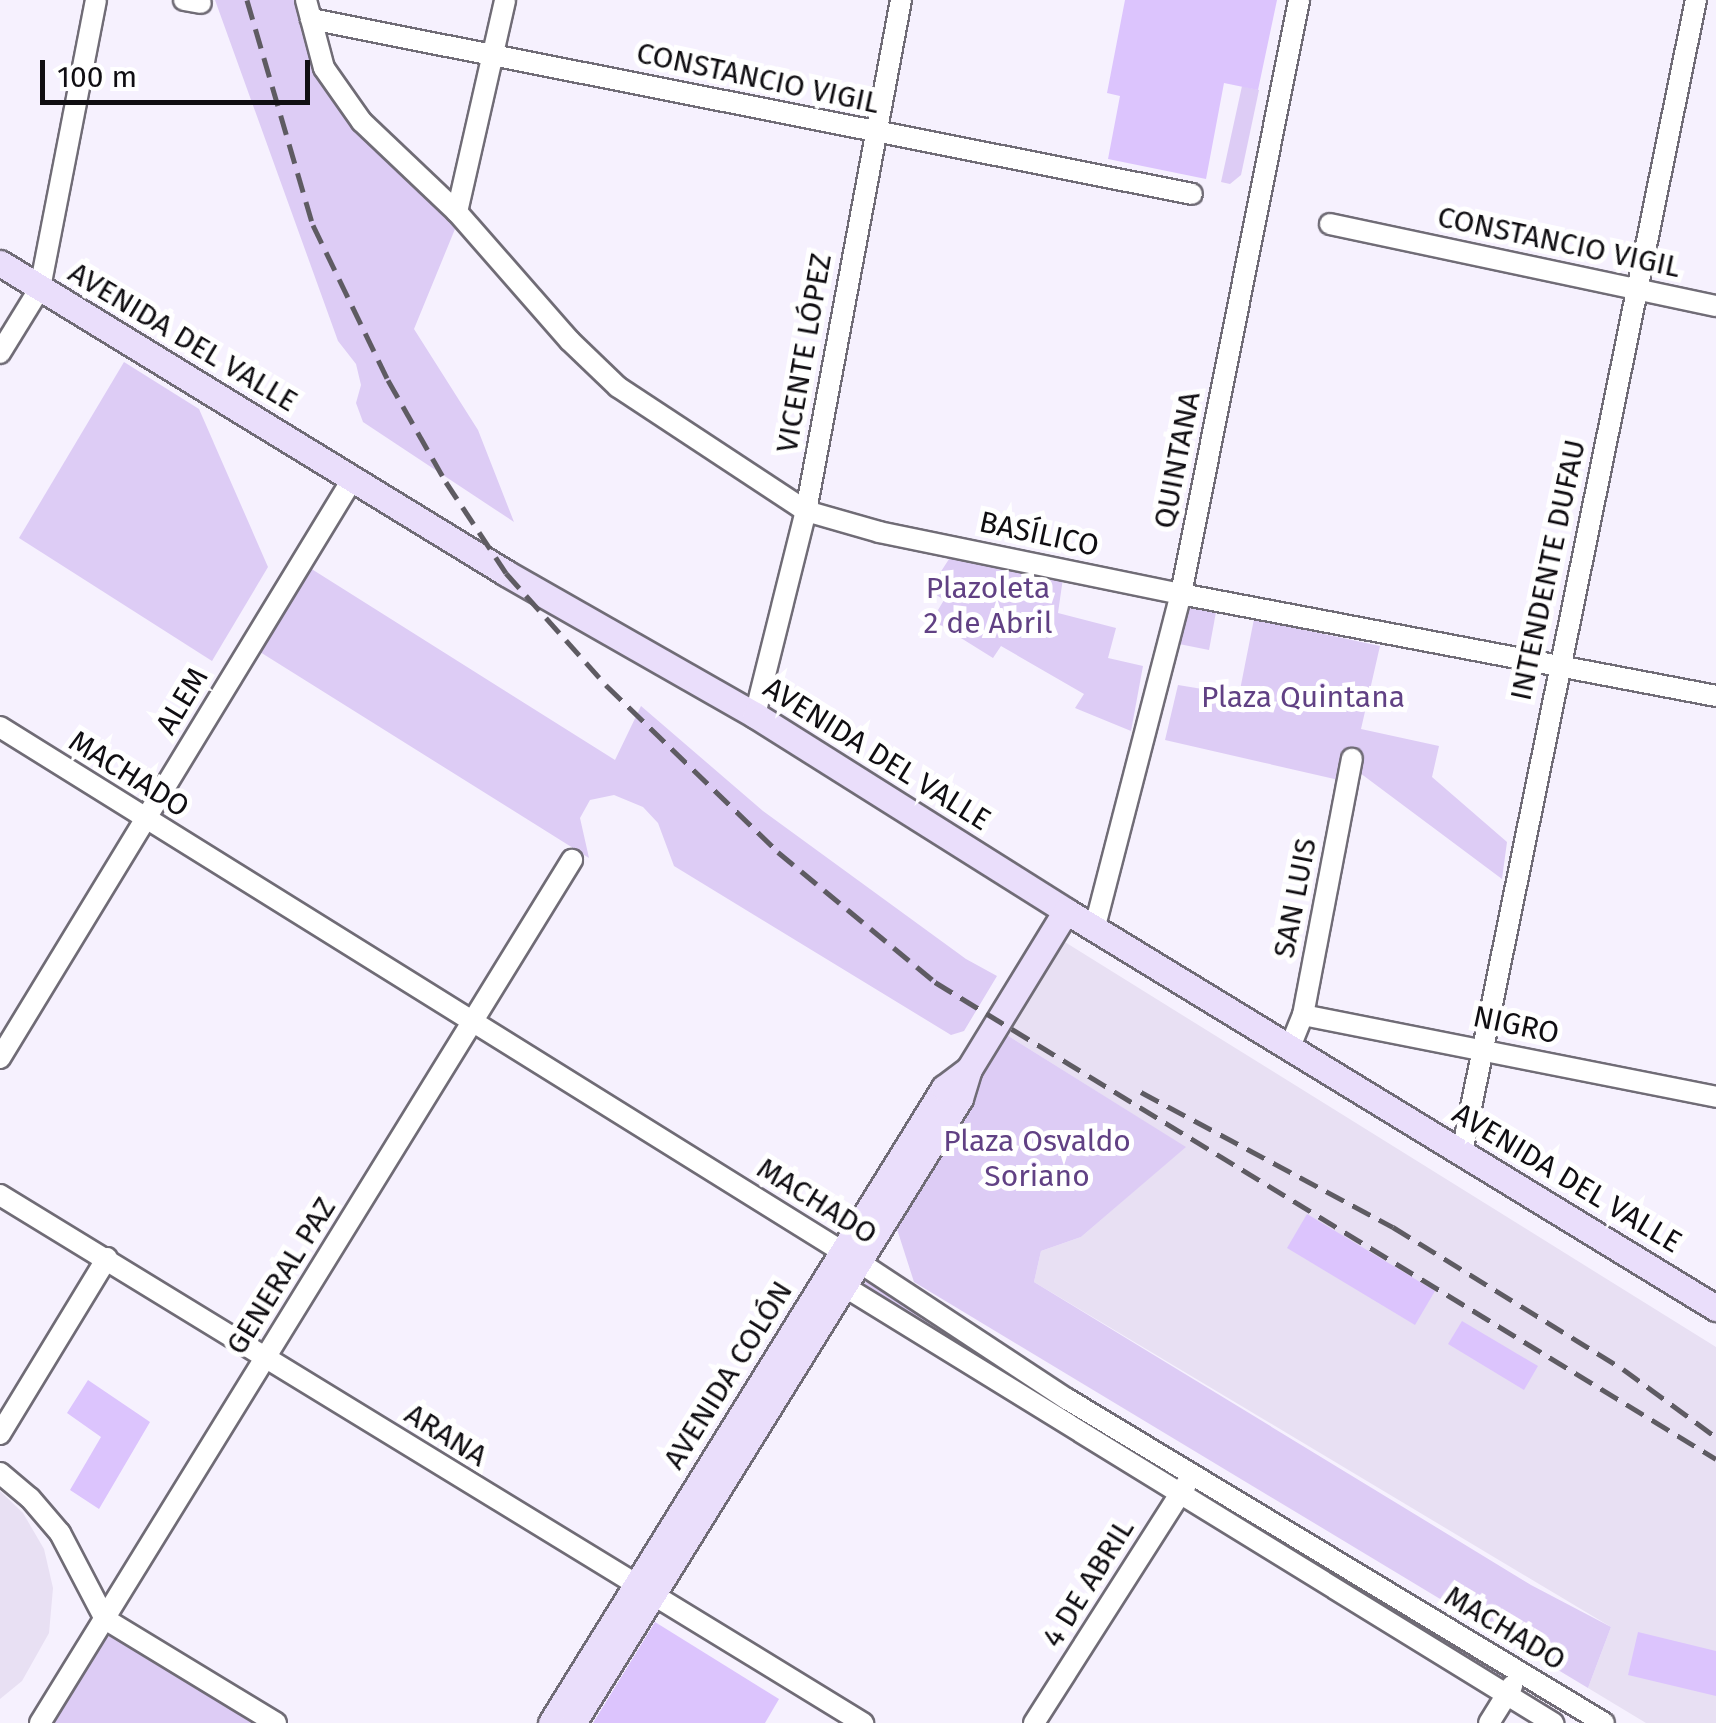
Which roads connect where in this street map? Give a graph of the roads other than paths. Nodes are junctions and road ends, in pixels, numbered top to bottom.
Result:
1 (96, 0) edge
2 (505, 0) edge
3 (901, 0) edge
4 (1300, 0) edge
5 (1696, 0) edge
6 (309, 10) edge
7 (494, 53) junction
8 (874, 133) junction
9 (1192, 194) dead end
10 (457, 212) junction
11 (1330, 224) dead end
12 (0, 263) edge
13 (40, 288) junction
14 (1635, 290) junction
15 (1716, 306) edge
16 (0, 353) edge
17 (354, 478) junction
18 (806, 511) junction
19 (1181, 594) junction
20 (1558, 669) junction
21 (1716, 696) edge
22 (755, 716) junction
23 (0, 728) edge
24 (1352, 759) dead end
25 (145, 819) junction
26 (572, 860) dead end
27 (1066, 911) junction
28 (1094, 926) junction
29 (1303, 1015) junction
30 (473, 1023) junction
31 (1290, 1047) junction
32 (1481, 1048) junction
33 (0, 1058) edge
34 (1716, 1097) edge
35 (1462, 1152) junction
36 (0, 1195) edge
37 (850, 1257) junction
38 (107, 1258) junction
39 (836, 1281) junction
40 (1716, 1308) edge
41 (265, 1359) junction
42 (0, 1434) edge
43 (0, 1473) edge
44 (1192, 1474) junction
45 (1180, 1494) junction
46 (642, 1591) junction
47 (106, 1619) junction
48 (1520, 1672) junction
49 (1507, 1695) junction
50 (40, 1723) edge
51 (276, 1723) edge
52 (551, 1723) edge
53 (572, 1723) edge
54 (863, 1723) edge
55 (1034, 1723) edge
56 (1489, 1723) edge
57 (1553, 1723) edge
58 (1604, 1723) edge

1 - 13 street
2 - 7 street
3 - 8 street, VICENTE LÓPEZ
4 - 19 street, QUINTANA
5 - 14 street, INTENDENTE DUFAU
6 - 7 street, CONSTANCIO VIGIL
6 - 10 street, BASÍLICO
7 - 8 street, CONSTANCIO VIGIL
7 - 10 street
8 - 9 street, CONSTANCIO VIGIL
8 - 18 street, VICENTE LÓPEZ
10 - 18 street, BASÍLICO
11 - 14 street, CONSTANCIO VIGIL
12 - 13 main road, AVENIDA DEL VALLE
13 - 16 street
13 - 17 main road, AVENIDA DEL VALLE
14 - 15 street, CONSTANCIO VIGIL
14 - 20 street, INTENDENTE DUFAU
17 - 22 main road, AVENIDA DEL VALLE
17 - 25 street, ALEM
18 - 19 street, BASÍLICO
18 - 22 street, VICENTE LÓPEZ
19 - 20 street, BASÍLICO
19 - 28 street, QUINTANA
20 - 21 street, BASÍLICO
20 - 32 street, INTENDENTE DUFAU
22 - 27 main road, AVENIDA DEL VALLE
23 - 25 street, MACHADO
24 - 29 street, SAN LUIS
25 - 30 street, MACHADO
25 - 33 street, ALEM
26 - 30 street, GENERAL PAZ
27 - 28 main road, AVENIDA DEL VALLE
27 - 37 main road, AVENIDA COLÓN
28 - 31 main road, AVENIDA DEL VALLE
29 - 31 street, SAN LUIS
29 - 32 street, NIGRO
30 - 37 street, MACHADO
30 - 41 street, GENERAL PAZ
31 - 35 main road, AVENIDA DEL VALLE
32 - 34 street, NIGRO
32 - 35 street, INTENDENTE DUFAU
35 - 40 main road, AVENIDA DEL VALLE
36 - 38 street, ARANA
37 - 39 main road, AVENIDA COLÓN
37 - 44 street, MACHADO
38 - 41 street, ARANA
38 - 42 street
39 - 45 street, MACHADO
39 - 46 main road, AVENIDA COLÓN
41 - 46 street, ARANA
41 - 47 street, GENERAL PAZ
43 - 47 street
44 - 45 street, 4 DE ABRIL
44 - 48 street, MACHADO
45 - 49 street, MACHADO
45 - 55 street, 4 DE ABRIL
46 - 52 main road, AVENIDA COLÓN
46 - 53 main road, AVENIDA COLÓN
46 - 54 street, ARANA
47 - 50 street, GENERAL PAZ
47 - 51 street
48 - 49 street
48 - 58 street, MACHADO
49 - 56 street
49 - 57 street, MACHADO

